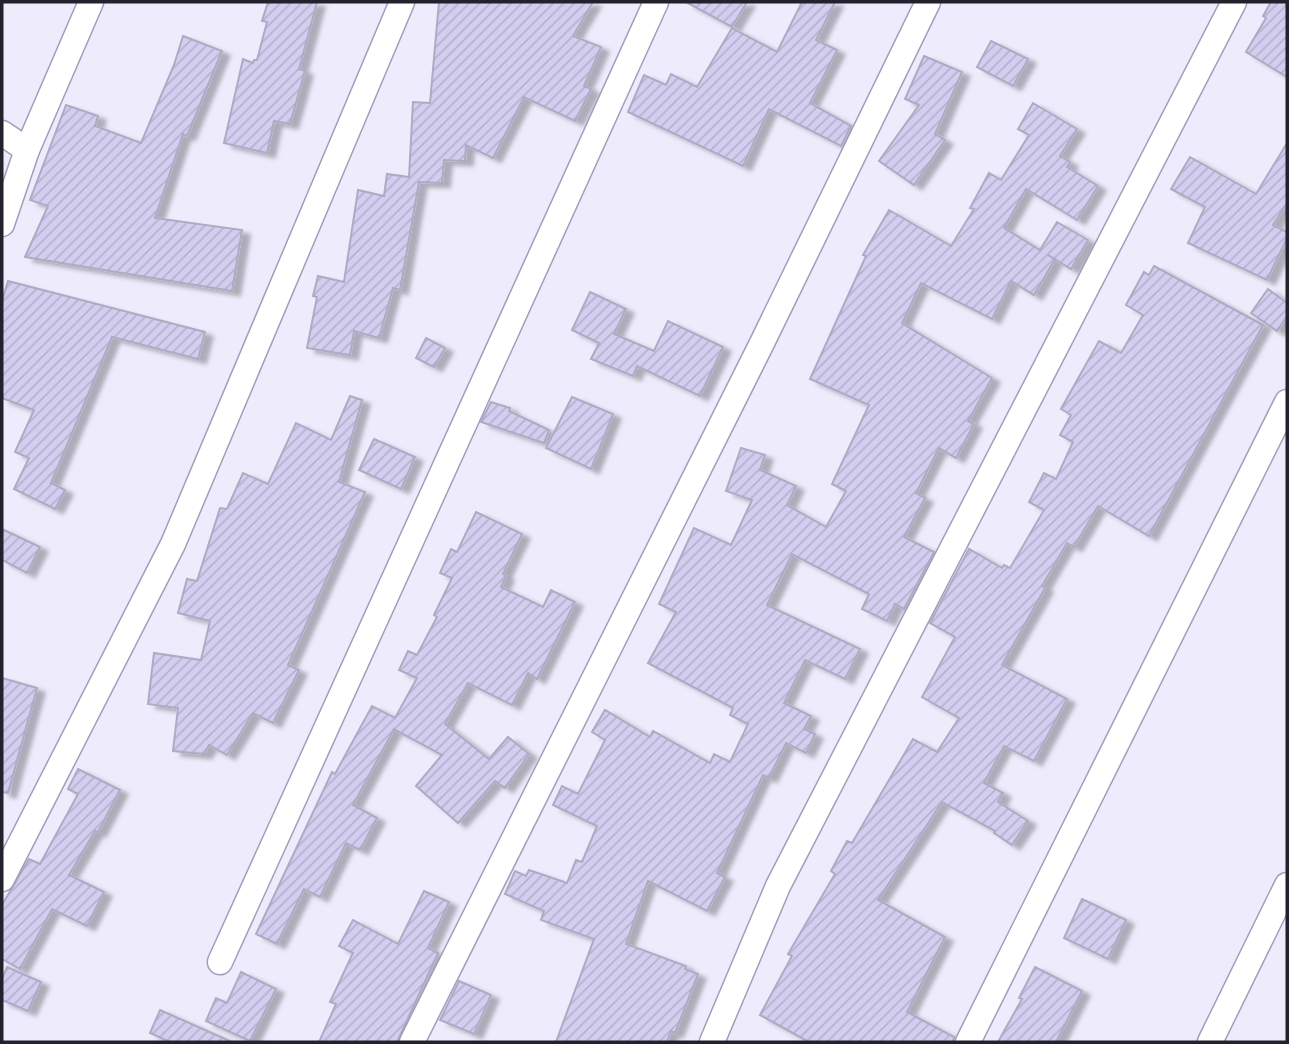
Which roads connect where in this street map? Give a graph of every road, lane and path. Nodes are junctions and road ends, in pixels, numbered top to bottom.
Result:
1 (91, 2) edge
2 (402, 2) edge
3 (656, 2) edge
4 (928, 2) edge
5 (1234, 2) edge
6 (2, 133) edge
7 (27, 150) junction
8 (2, 224) edge
9 (1287, 402) edge
10 (2, 879) edge
11 (1287, 885) edge
12 (220, 962) dead end
13 (412, 1042) edge
14 (712, 1042) edge
15 (968, 1042) edge
16 (1210, 1042) edge

1 - 7 street
2 - 10 street
3 - 12 street
4 - 13 street
5 - 14 street
6 - 7 street
7 - 8 street
9 - 15 street
11 - 16 street

